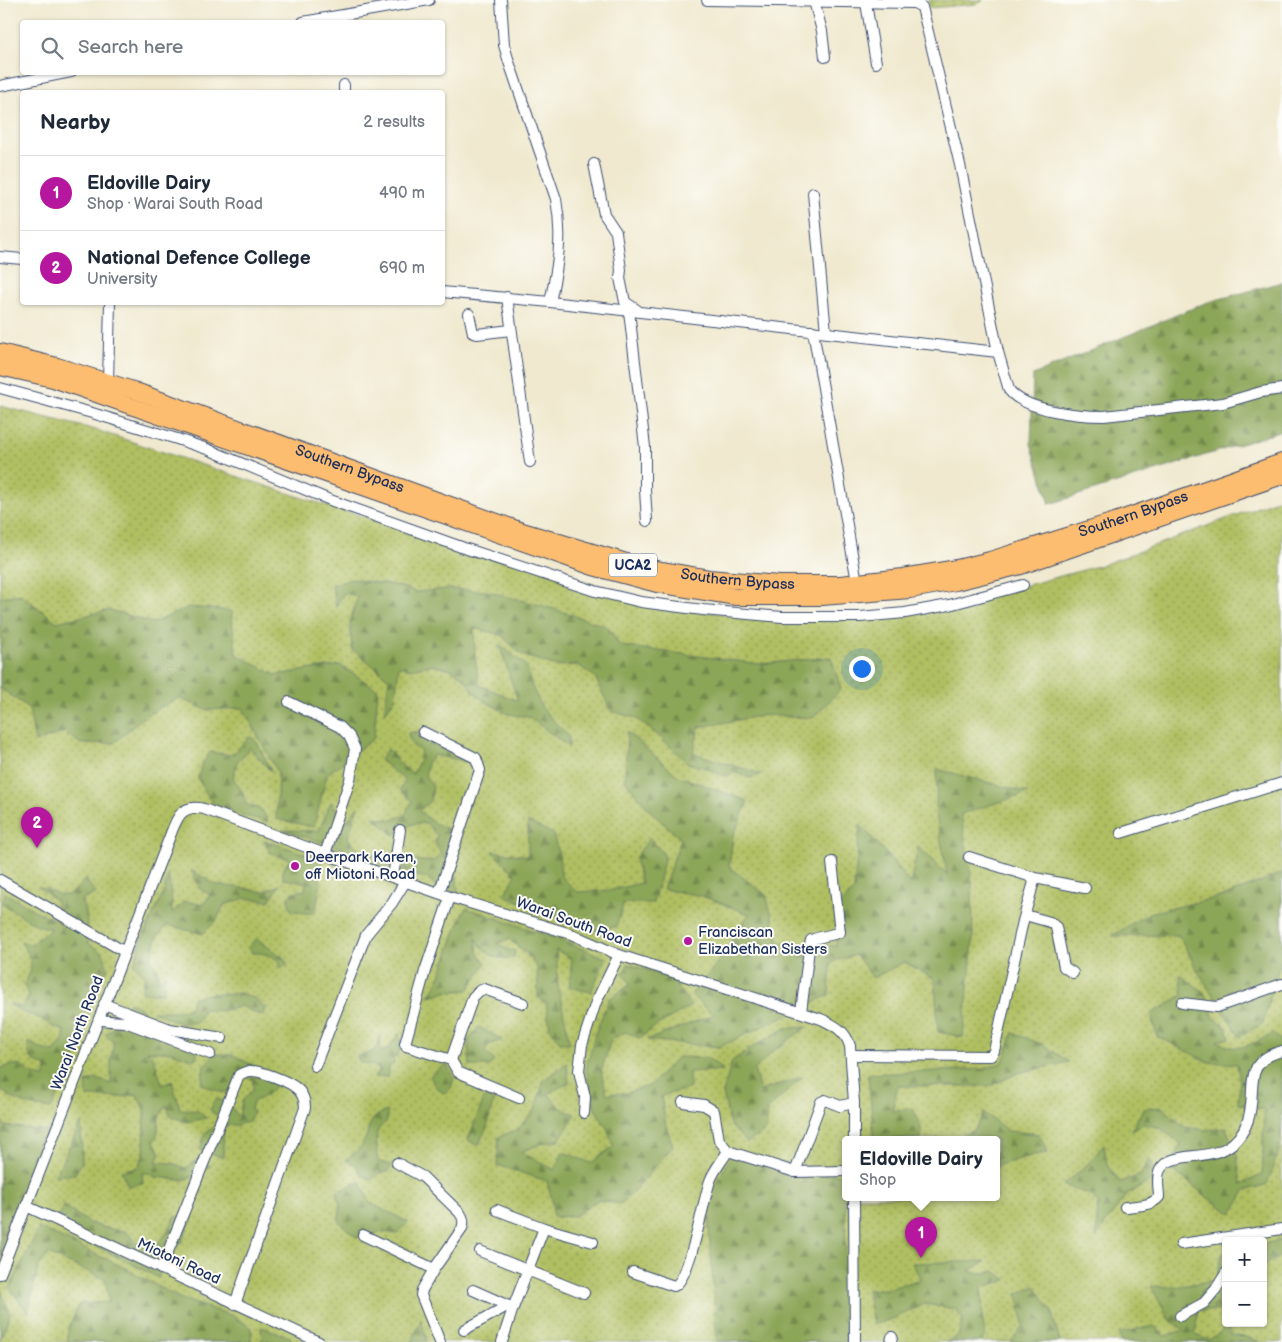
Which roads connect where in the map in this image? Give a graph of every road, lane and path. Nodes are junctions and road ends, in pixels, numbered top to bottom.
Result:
1 (429, 0) edge
2 (501, 0) edge
3 (707, 0) edge
4 (417, 1) edge
5 (814, 1) junction
6 (866, 3) junction
7 (314, 20) edge
8 (825, 57) dead end
9 (876, 63) dead end
10 (56, 75) edge
11 (0, 86) edge
12 (594, 164) dead end
13 (813, 193) dead end
14 (0, 257) edge
15 (20, 259) edge
16 (445, 292) edge
17 (507, 298) junction
18 (550, 302) junction
19 (110, 305) edge
20 (634, 311) junction
21 (469, 314) dead end
22 (511, 330) junction
23 (813, 332) junction
24 (826, 332) junction
25 (0, 352) edge
26 (998, 352) junction
27 (0, 367) edge
28 (108, 382) junction
29 (0, 388) edge
30 (1282, 389) edge
31 (530, 462) dead end
32 (1282, 462) edge
33 (1282, 476) edge
34 (647, 521) dead end
35 (857, 582) junction
36 (1023, 585) dead end
37 (289, 702) dead end
38 (423, 732) dead end
39 (1282, 783) edge
40 (190, 808) joint
41 (400, 830) dead end
42 (1121, 833) dead end
43 (324, 854) junction
44 (969, 857) dead end
45 (832, 862) dead end
46 (393, 878) junction
47 (1036, 878) junction
48 (0, 880) edge
49 (405, 882) junction
50 (1085, 888) dead end
51 (439, 893) junction
52 (450, 897) junction
53 (1025, 915) junction
54 (125, 952) junction
55 (619, 955) junction
56 (1073, 973) dead end
57 (1282, 984) edge
58 (523, 1003) dead end
59 (104, 1004) junction
60 (1182, 1004) dead end
61 (801, 1012) junction
62 (99, 1019) junction
63 (222, 1038) dead end
64 (1282, 1050) edge
65 (210, 1054) dead end
66 (852, 1055) junction
67 (451, 1060) junction
68 (315, 1066) dead end
69 (519, 1098) dead end
70 (683, 1102) dead end
71 (854, 1103) junction
72 (584, 1113) dead end
73 (854, 1136) edge
74 (728, 1151) junction
75 (397, 1163) dead end
76 (842, 1171) edge
77 (795, 1172) junction
78 (854, 1201) edge
79 (26, 1206) junction
80 (1125, 1207) dead end
81 (497, 1210) dead end
82 (544, 1228) junction
83 (1282, 1230) edge
84 (363, 1235) dead end
85 (1246, 1237) edge
86 (1222, 1240) edge
87 (592, 1242) dead end
88 (1181, 1244) dead end
89 (480, 1251) dead end
90 (161, 1269) junction
91 (434, 1269) junction
92 (528, 1271) junction
93 (634, 1272) dead end
94 (0, 1274) edge
95 (1222, 1279) edge
96 (473, 1290) dead end
97 (584, 1293) dead end
98 (235, 1304) junction
99 (510, 1307) junction
100 (1180, 1316) dead end
101 (464, 1330) dead end
102 (319, 1342) edge
103 (440, 1342) edge
104 (502, 1342) edge
105 (855, 1342) edge

1 - 4 street
2 - 18 street
3 - 5 street
4 - 7 street
5 - 6 street
5 - 8 street
6 - 9 street
6 - 26 street
10 - 11 street
12 - 20 street
13 - 24 street
14 - 15 street
16 - 17 street
17 - 18 street
17 - 22 street
18 - 20 street
19 - 28 street
20 - 23 street
20 - 34 street
21 - 22 street
22 - 31 street
23 - 24 street
23 - 35 street
24 - 26 street
25 - 28 highway, Southern Bypass / UCA2
26 - 30 street
27 - 33 highway, Southern Bypass / UCA2
28 - 35 highway, Southern Bypass / UCA2
29 - 36 street
32 - 35 highway, Southern Bypass / UCA2
37 - 43 street
38 - 51 street
39 - 42 street
40 - 43 street, Warai South Road
40 - 54 street, Warai North Road
41 - 46 street
43 - 46 street, Warai South Road
44 - 47 street
45 - 61 street
46 - 49 street, Warai South Road
47 - 50 street
47 - 53 street
48 - 54 street
49 - 51 street, Warai South Road
49 - 68 street
51 - 52 street, Warai South Road
52 - 55 street, Warai South Road
52 - 67 street
53 - 56 street
53 - 66 street
54 - 59 street, Warai North Road
55 - 61 street, Warai South Road
55 - 72 street
57 - 60 street
58 - 67 street
59 - 62 street, Warai North Road
59 - 63 street
61 - 66 street, Warai South Road
62 - 65 street
62 - 79 street, Warai North Road
64 - 80 street
66 - 71 street, Warai South Road
67 - 69 street
70 - 74 street
71 - 73 street, Warai South Road
71 - 77 street
74 - 77 street
74 - 93 street
75 - 91 street
76 - 77 street
78 - 105 street
79 - 90 street, Miotoni Road
79 - 94 street, Warai North Road
81 - 82 street
82 - 87 street
82 - 92 street
83 - 85 street
84 - 91 street
86 - 88 street
89 - 92 street
90 - 98 street, Miotoni Road
90 - 98 street
91 - 103 street
92 - 97 street
92 - 99 street
95 - 100 street
96 - 99 street
98 - 102 street, Miotoni Road
99 - 101 street
99 - 104 street

